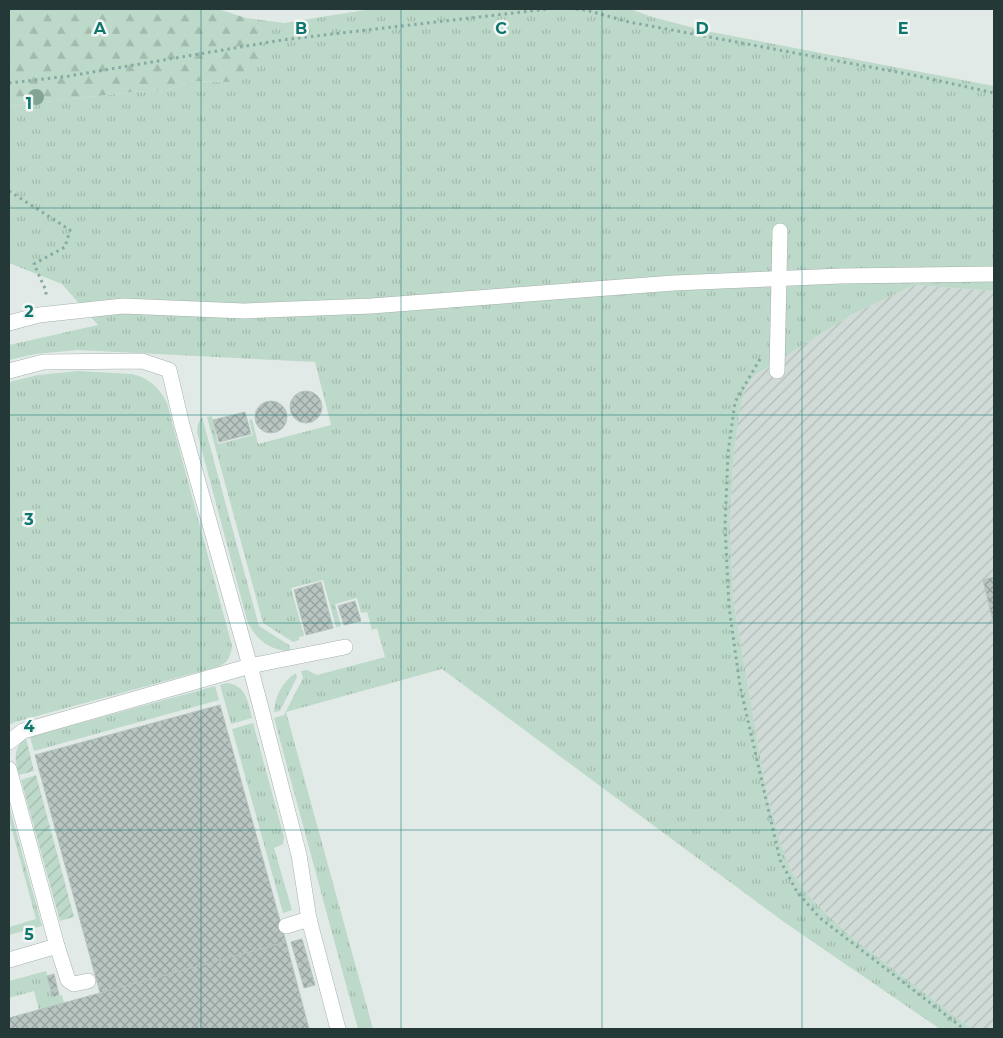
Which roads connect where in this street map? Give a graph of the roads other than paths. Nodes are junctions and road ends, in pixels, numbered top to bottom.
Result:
1 (780, 231) dead end
2 (994, 274) edge
3 (779, 279) junction
4 (9, 323) edge
5 (9, 371) edge
6 (778, 371) dead end
7 (345, 647) dead end
8 (250, 666) junction
9 (9, 742) edge
10 (9, 769) edge
11 (309, 919) junction
12 (286, 926) dead end
13 (57, 946) junction
14 (9, 960) edge
15 (88, 982) dead end
16 (338, 1029) edge

1 - 3 street
2 - 3 street
3 - 4 street
3 - 6 street
5 - 8 street
7 - 8 street
8 - 9 street
8 - 11 street
10 - 13 street
11 - 12 street
11 - 16 street
13 - 14 street
13 - 15 street

